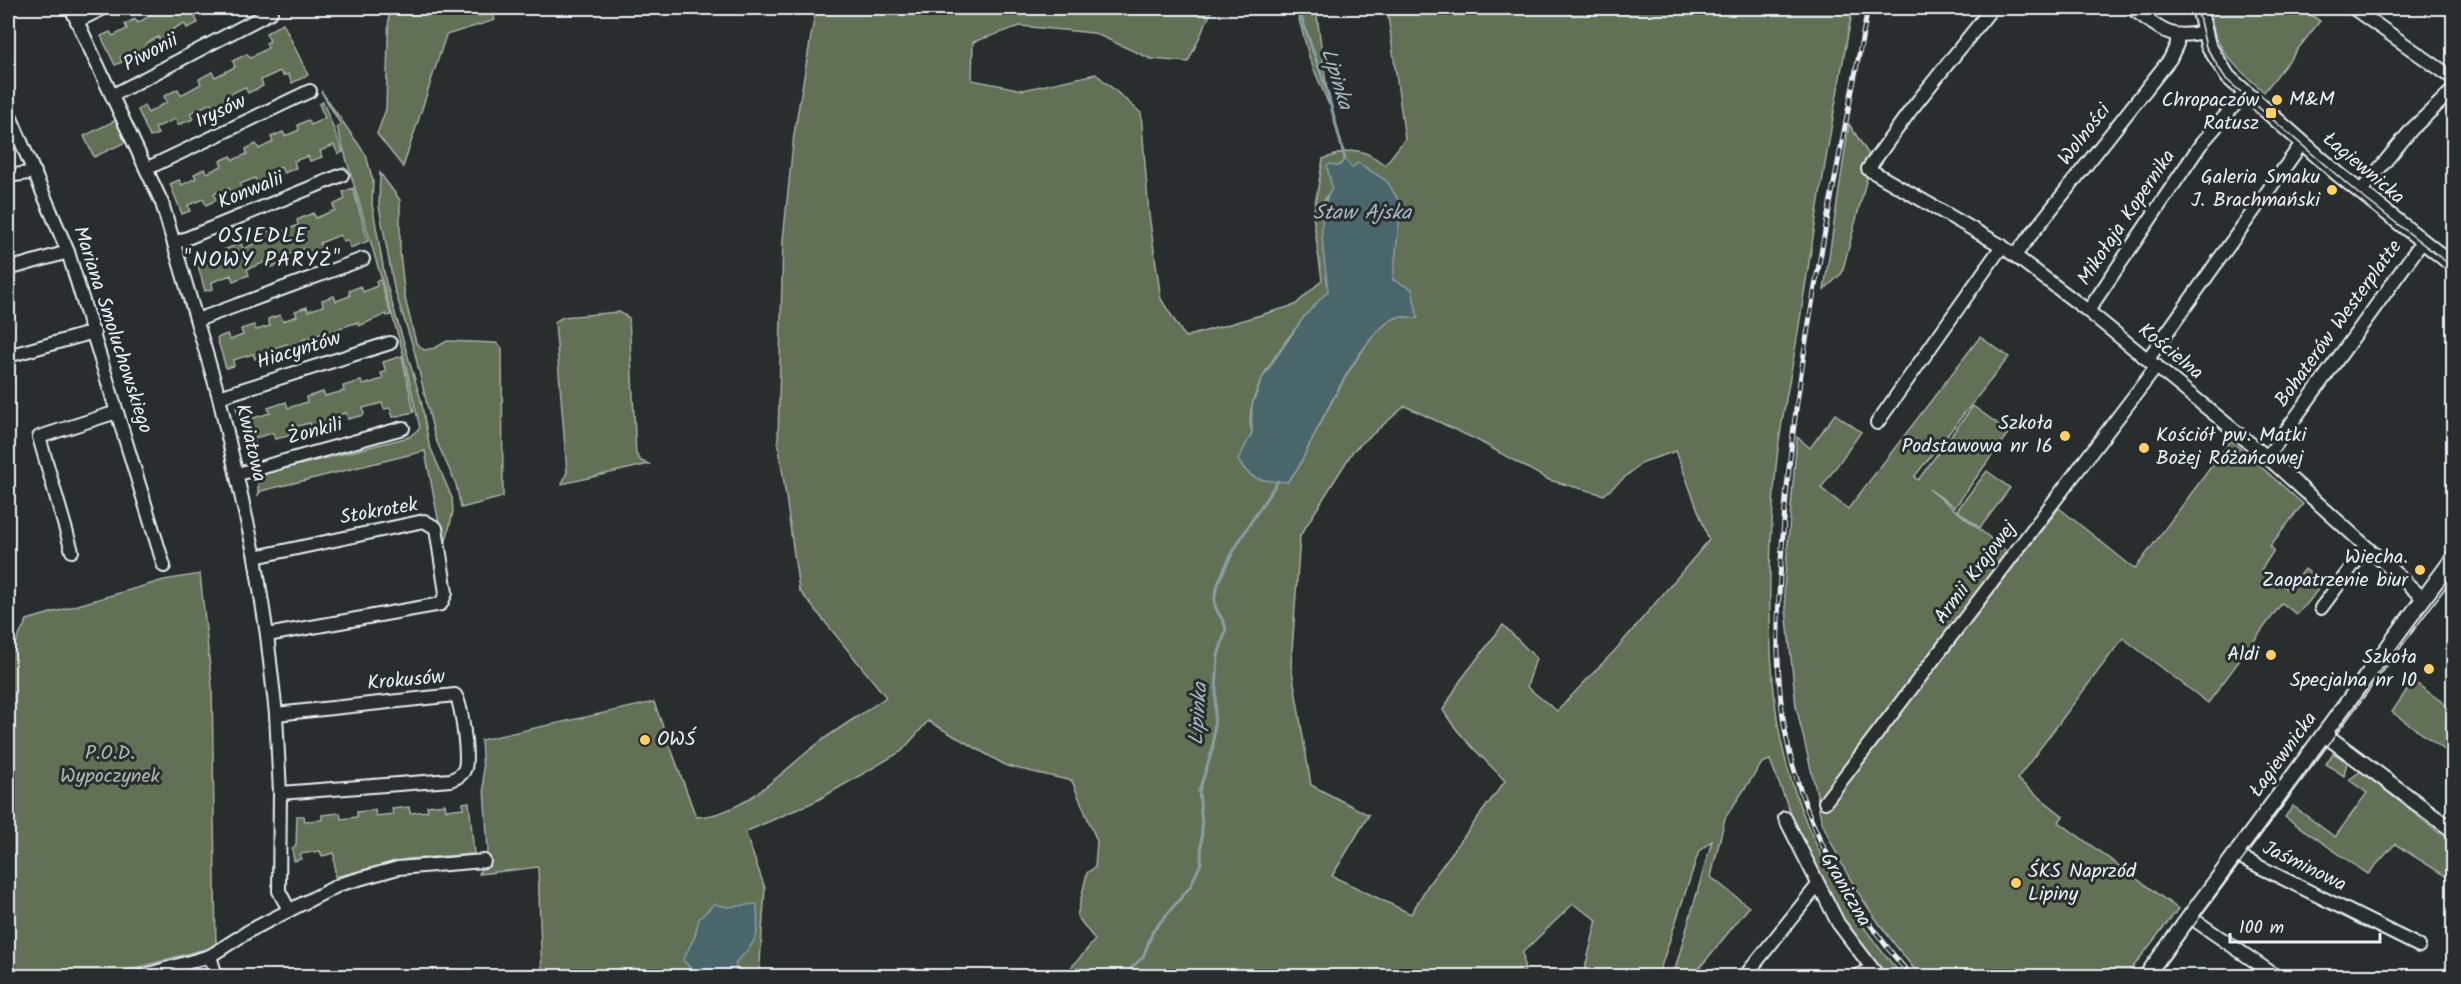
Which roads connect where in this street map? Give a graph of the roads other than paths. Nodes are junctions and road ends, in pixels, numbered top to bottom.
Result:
1 (71, 8) edge
2 (104, 8) edge
3 (1992, 8) edge
4 (2131, 8) edge
5 (2199, 8) edge
6 (2353, 8) edge
7 (271, 12) dead end
8 (77, 21) junction
9 (2203, 32) junction
10 (2177, 36) junction
11 (2454, 79) edge
12 (2454, 89) edge
13 (310, 91) dead end
14 (2245, 93) junction
15 (113, 95) junction
16 (8, 111) edge
17 (2302, 143) junction
18 (148, 168) junction
19 (34, 172) junction
20 (342, 175) dead end
21 (8, 176) edge
22 (2360, 192) junction
23 (2422, 242) junction
24 (175, 243) junction
25 (2002, 246) junction
26 (68, 252) junction
27 (2015, 255) junction
28 (363, 259) dead end
29 (2454, 266) edge
30 (8, 269) edge
31 (2088, 311) junction
32 (197, 320) junction
33 (94, 332) junction
34 (390, 343) dead end
35 (8, 356) edge
36 (2153, 362) junction
37 (219, 397) junction
38 (117, 412) junction
39 (1877, 423) dead end
40 (403, 428) dead end
41 (2267, 457) junction
42 (238, 474) junction
43 (2366, 548) junction
44 (72, 551) dead end
45 (255, 557) junction
46 (2453, 560) edge
47 (164, 566) dead end
48 (2423, 598) junction
49 (2321, 608) dead end
50 (267, 635) junction
51 (276, 714) junction
52 (2324, 734) junction
53 (280, 793) junction
54 (1826, 802) dead end
55 (1785, 818) dead end
56 (2454, 831) edge
57 (2236, 855) junction
58 (484, 861) dead end
59 (1818, 885) junction
60 (289, 910) junction
61 (2190, 917) junction
62 (2419, 946) dead end
63 (210, 956) junction
64 (1875, 973) edge
65 (142, 976) edge
66 (216, 976) edge
67 (1745, 976) edge
68 (1857, 976) edge
69 (2146, 976) edge
70 (2276, 976) edge

1 - 8 street, Kwiatowa
2 - 8 street
3 - 25 street, Kościelna
4 - 10 street
5 - 9 street, Łagiewnicka
6 - 11 street
7 - 15 street, Piwonii
8 - 15 street, Kwiatowa
9 - 10 street
9 - 14 street, Łagiewnicka
10 - 27 street, Wolności
12 - 22 street
13 - 18 street, Irysów
14 - 17 street, Łagiewnicka
14 - 31 street, Mikołaja Kopernika
15 - 18 street, Kwiatowa
16 - 19 street, Mariana Smoluchowskiego
17 - 22 street, Łagiewnicka
17 - 36 street, Armii Krajowej
18 - 24 street, Kwiatowa
19 - 21 street
19 - 26 street, Mariana Smoluchowskiego
20 - 24 street, Konwalii
22 - 23 street, Łagiewnicka
23 - 29 street, Łagiewnicka
23 - 41 street, Bohaterów Westerplatte
24 - 32 street, Kwiatowa
25 - 27 street, Kościelna
25 - 39 street
26 - 30 street
26 - 33 street, Mariana Smoluchowskiego
27 - 31 street, Kościelna
28 - 32 street
31 - 36 street, Kościelna
32 - 37 street, Kwiatowa
33 - 35 street
33 - 38 street, Mariana Smoluchowskiego
34 - 37 street, Hiacyntów
36 - 41 street, Kościelna
36 - 54 street, Armii Krajowej
37 - 42 street, Kwiatowa
38 - 44 street
38 - 47 street, Mariana Smoluchowskiego
40 - 42 street, Żonkili
41 - 43 street, Kościelna
42 - 45 street, Kwiatowa
43 - 48 street, Kościelna
43 - 49 street
45 - 50 street, Kwiatowa
45 - 50 street, Stokrotek
46 - 48 street, Łagiewnicka
48 - 52 street, Łagiewnicka
50 - 51 street, Kwiatowa
51 - 53 street, Kwiatowa
51 - 53 street, Krokusów
52 - 56 street
52 - 57 street, Łagiewnicka
53 - 60 street, Kwiatowa
55 - 59 street, Graniczna
57 - 61 street, Łagiewnicka
57 - 62 street, Jaśminowa
58 - 60 street
59 - 64 street, Graniczna
59 - 67 street
60 - 63 street
61 - 69 street, Łagiewnicka
61 - 70 street
63 - 65 street
63 - 66 street
64 - 68 street

